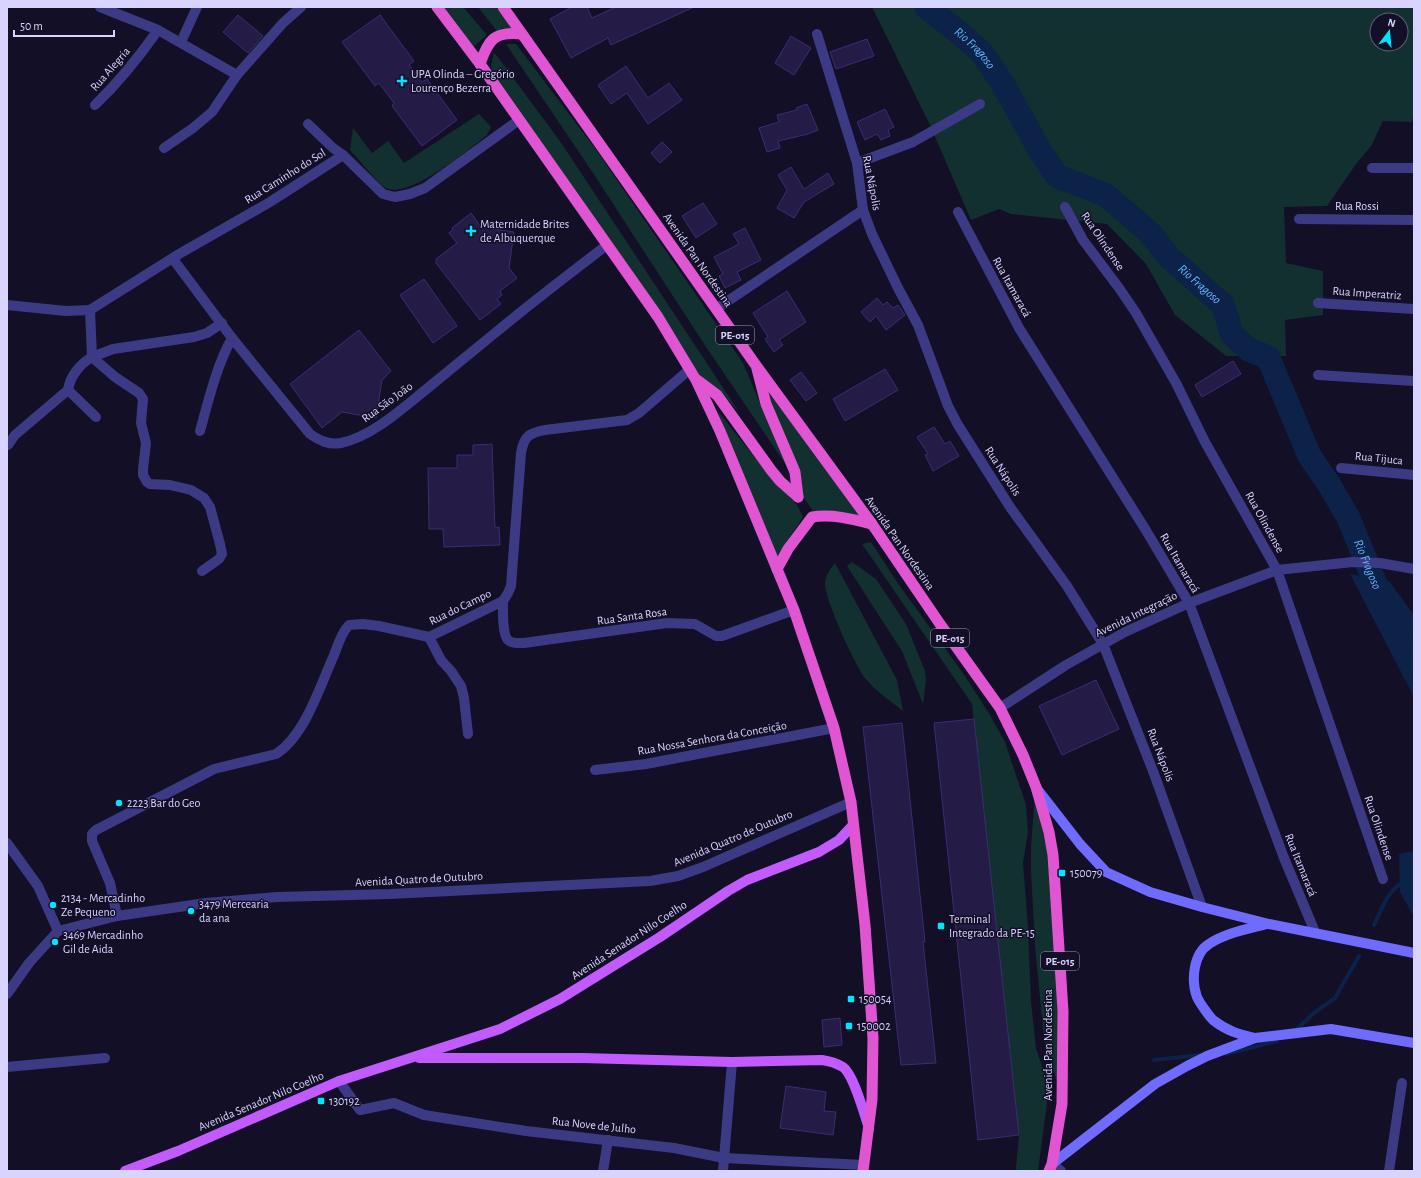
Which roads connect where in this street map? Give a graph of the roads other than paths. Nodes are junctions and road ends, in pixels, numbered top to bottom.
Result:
1 (100, 7) edge
2 (197, 7) edge
3 (301, 7) edge
4 (437, 7) edge
5 (503, 7) edge
6 (158, 30) junction
7 (522, 34) junction
8 (817, 34) dead end
9 (181, 42) junction
10 (480, 64) junction
11 (237, 75) junction
12 (980, 104) dead end
13 (95, 105) dead end
14 (519, 120) junction
15 (308, 124) dead end
16 (164, 148) dead end
17 (343, 155) junction
18 (857, 163) junction
19 (1372, 168) dead end
20 (1414, 168) edge
21 (1065, 207) dead end
22 (863, 210) junction
23 (958, 212) dead end
24 (1299, 219) dead end
25 (1414, 220) edge
26 (607, 245) junction
27 (176, 256) junction
28 (1318, 303) dead end
29 (7, 305) edge
30 (716, 309) junction
31 (90, 310) junction
32 (1414, 310) edge
33 (222, 323) junction
34 (232, 338) junction
35 (92, 356) junction
36 (756, 364) junction
37 (690, 369) junction
38 (1318, 375) dead end
39 (696, 380) junction
40 (1414, 381) edge
41 (68, 390) junction
42 (96, 417) dead end
43 (200, 431) dead end
44 (8, 445) dead end
45 (1341, 468) dead end
46 (1414, 475) edge
47 (872, 524) junction
48 (777, 569) junction
49 (1414, 569) edge
50 (1277, 570) junction
51 (202, 571) dead end
52 (503, 601) junction
53 (1189, 603) junction
54 (794, 610) junction
55 (428, 637) junction
56 (1103, 644) junction
57 (1000, 708) junction
58 (834, 728) junction
59 (468, 734) dead end
60 (595, 770) dead end
61 (1036, 787) junction
62 (851, 802) junction
63 (853, 825) junction
64 (7, 843) edge
65 (1383, 879) dead end
66 (1202, 907) junction
67 (117, 916) junction
68 (1269, 924) junction
69 (58, 931) junction
70 (1315, 932) junction
71 (1414, 953) edge
72 (7, 994) edge
73 (1255, 1038) junction
74 (1414, 1043) edge
75 (105, 1058) dead end
76 (409, 1058) junction
77 (732, 1062) junction
78 (7, 1067) edge
79 (338, 1081) junction
80 (1402, 1083) dead end
81 (869, 1128) junction
82 (608, 1140) junction
83 (724, 1158) junction
84 (864, 1168) edge
85 (1054, 1169) edge
86 (125, 1171) edge
87 (603, 1171) edge
88 (723, 1171) edge
89 (1389, 1171) edge

1 - 6 street
2 - 9 street
3 - 11 street
4 - 10 highway
5 - 7 highway, Avenida Pan Nordestina / PE-015
6 - 9 street
6 - 13 street, Rua Alegria
7 - 10 highway
7 - 30 highway, Avenida Pan Nordestina / PE-015
8 - 18 street, Rua Nápolis
9 - 11 street
10 - 14 highway
11 - 16 street
12 - 18 street
14 - 17 street, Rua Caminho do Sol
14 - 26 highway
15 - 17 street
17 - 27 street, Rua Caminho do Sol
18 - 22 street, Rua Nápolis
19 - 20 street
21 - 50 street, Rua Olindense
22 - 30 street
22 - 56 street, Rua Nápolis
23 - 53 street, Rua Itamaracá
24 - 25 street, Rua Rossi
26 - 34 street, Rua São João
26 - 37 highway
27 - 31 street, Rua Caminho do Sol
27 - 33 street, Rua São João
28 - 32 street, Rua Imperatriz
29 - 31 street
30 - 36 highway, Avenida Pan Nordestina / PE-015
31 - 35 street
33 - 34 street, Rua São João
33 - 35 street
34 - 43 street
35 - 41 street
35 - 51 street
36 - 39 highway
36 - 47 highway, Avenida Pan Nordestina / PE-015
37 - 39 highway
37 - 52 street, Rua do Campo
38 - 40 street
39 - 48 highway
41 - 42 street
41 - 44 street
45 - 46 street, Rua Tijuca
47 - 48 highway
47 - 57 highway, Avenida Pan Nordestina / PE-015
48 - 54 highway
49 - 50 street, Avenida Integração
50 - 53 street, Avenida Integração
50 - 65 street, Rua Olindense
52 - 54 street, Rua Santa Rosa
52 - 55 street, Rua do Campo
53 - 56 street, Avenida Integração
53 - 70 street, Rua Itamaracá
54 - 58 highway
55 - 59 street
55 - 67 street, Rua do Campo
56 - 57 street, Avenida Integração
56 - 66 street, Rua Nápolis
57 - 61 highway, Avenida Pan Nordestina / PE-015
58 - 60 street, Rua Nossa Senhora da Conceição
58 - 62 highway
61 - 66 main road
61 - 85 highway, Avenida Pan Nordestina / PE-015
62 - 63 highway
62 - 67 street, Avenida Quatro de Outubro
63 - 76 main road, Avenida Senador Nilo Coelho
63 - 81 highway
64 - 69 street
66 - 68 main road
67 - 69 street, Avenida Quatro de Outubro
68 - 70 main road
68 - 73 main road
69 - 72 street
70 - 71 main road
73 - 74 main road
73 - 85 main road
75 - 78 street
76 - 77 main road, Avenida Senador Nilo Coelho
76 - 79 main road, Avenida Senador Nilo Coelho
77 - 81 main road, Avenida Senador Nilo Coelho
77 - 83 street
79 - 82 street, Rua Nove de Julho
79 - 86 main road, Avenida Senador Nilo Coelho
80 - 89 street
81 - 84 highway
82 - 83 street, Rua Nove de Julho
82 - 87 street
83 - 84 street, Rua Nove de Julho
83 - 88 street

